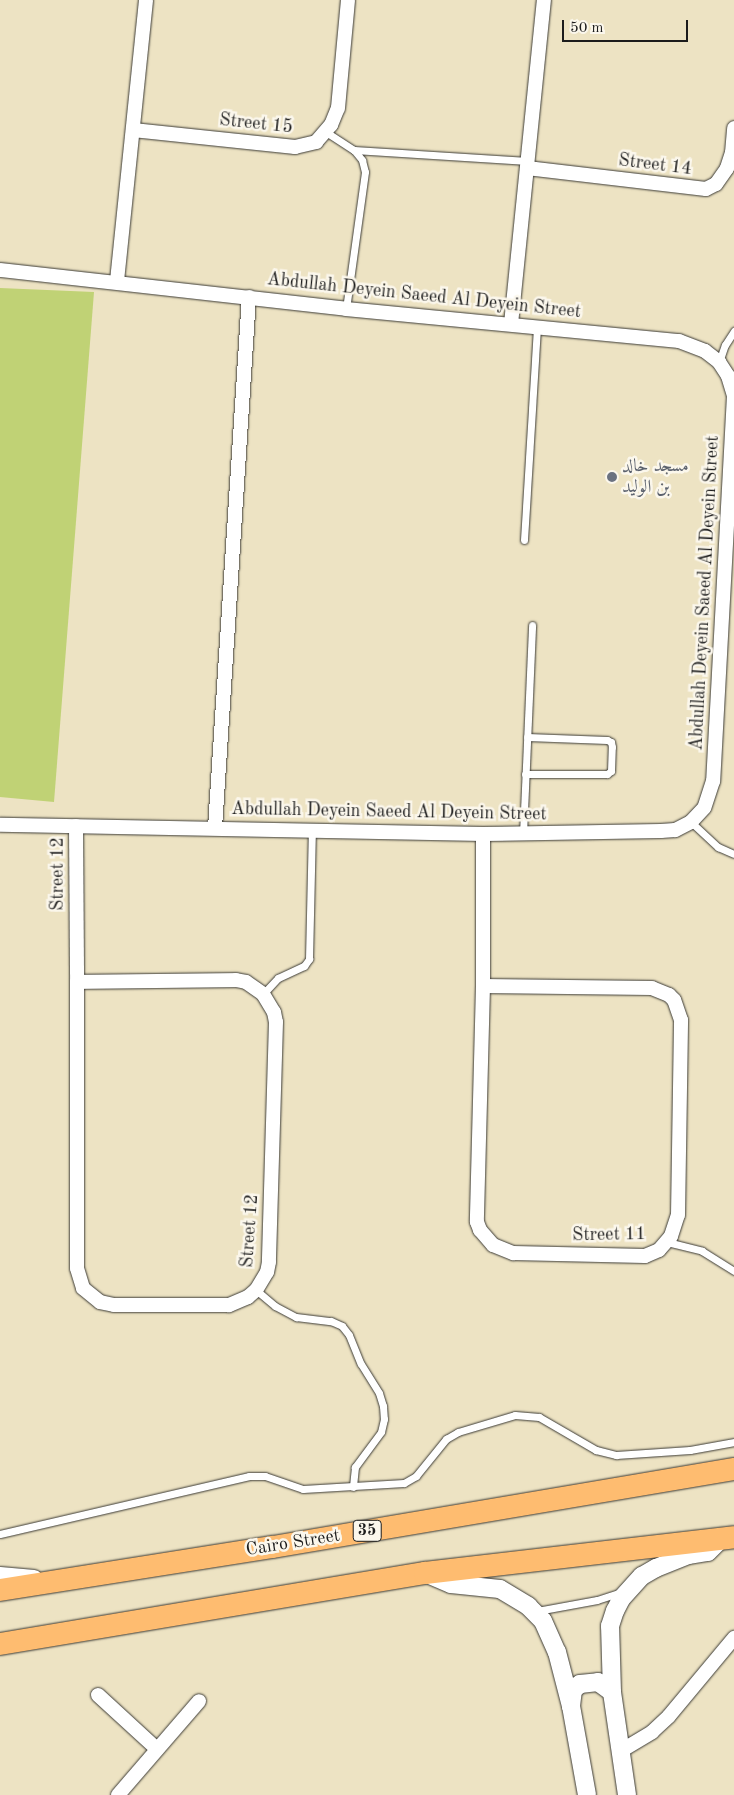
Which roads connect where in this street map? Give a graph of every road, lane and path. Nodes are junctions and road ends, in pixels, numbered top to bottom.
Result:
1 (146, 0) edge
2 (348, 0) edge
3 (544, 0) edge
4 (734, 128) edge
5 (133, 130) junction
6 (326, 132) junction
7 (354, 150) junction
8 (528, 165) junction
9 (0, 270) edge
10 (117, 282) junction
11 (249, 297) junction
12 (346, 309) junction
13 (511, 324) junction
14 (536, 326) junction
15 (734, 331) edge
16 (719, 362) junction
17 (524, 540) dead end
18 (729, 574) edge
19 (728, 604) edge
20 (532, 625) dead end
21 (527, 736) junction
22 (526, 774) junction
23 (691, 822) junction
24 (0, 825) edge
25 (76, 826) junction
26 (215, 828) junction
27 (312, 830) junction
28 (483, 834) junction
29 (523, 834) junction
30 (734, 854) edge
31 (77, 982) junction
32 (483, 986) junction
33 (264, 994) junction
34 (667, 1242) junction
35 (734, 1271) edge
36 (256, 1290) junction
37 (734, 1442) edge
38 (734, 1469) edge
39 (353, 1487) junction
40 (0, 1534) edge
41 (729, 1537) edge
42 (425, 1573) junction
43 (0, 1576) edge
44 (55, 1580) junction
45 (631, 1588) junction
46 (0, 1590) edge
47 (528, 1606) junction
48 (734, 1638) edge
49 (0, 1644) edge
50 (612, 1692) junction
51 (98, 1695) dead end
52 (199, 1701) dead end
53 (572, 1706) junction
54 (157, 1750) junction
55 (620, 1752) junction
56 (118, 1795) edge
57 (586, 1795) edge
58 (626, 1795) edge

1 - 5 street
2 - 6 street, Street 15
3 - 8 street
4 - 8 street, Street 14
5 - 6 street, Street 15
5 - 10 street
6 - 7 lane
7 - 8 lane
7 - 12 lane
8 - 13 street
9 - 10 street, Abdullah Deyein Saeed Al Deyein Street
10 - 11 street, Abdullah Deyein Saeed Al Deyein Street
11 - 12 street, Abdullah Deyein Saeed Al Deyein Street
11 - 26 street, Abdullah Deyein Saeed Al Deyein Street
12 - 13 street, Abdullah Deyein Saeed Al Deyein Street
13 - 14 street, Abdullah Deyein Saeed Al Deyein Street
14 - 16 street, Abdullah Deyein Saeed Al Deyein Street
14 - 17 lane
15 - 16 lane
16 - 18 street, Abdullah Deyein Saeed Al Deyein Street
18 - 19 street, Abdullah Deyein Saeed Al Deyein Street
19 - 23 street, Abdullah Deyein Saeed Al Deyein Street
20 - 21 lane
21 - 22 lane
21 - 22 lane
22 - 29 lane
23 - 29 street, Abdullah Deyein Saeed Al Deyein Street
23 - 30 lane
24 - 25 street, Abdullah Deyein Saeed Al Deyein Street
25 - 26 street, Abdullah Deyein Saeed Al Deyein Street
25 - 31 street, Street 12
26 - 27 street, Abdullah Deyein Saeed Al Deyein Street
27 - 28 street, Abdullah Deyein Saeed Al Deyein Street
27 - 33 lane
28 - 29 street, Abdullah Deyein Saeed Al Deyein Street
28 - 32 street, Street 11
31 - 33 street
31 - 36 street, Street 12
32 - 34 street, Street 11
32 - 34 street, Street 11
33 - 36 street, Street 12
34 - 35 lane
36 - 39 lane
37 - 39 lane
38 - 44 main road, Cairo Street / 35
39 - 40 lane
41 - 42 main road
41 - 45 street
42 - 47 street
42 - 49 main road
43 - 44 street
44 - 46 main road, Cairo Street / 35
45 - 47 lane
45 - 50 street
47 - 53 street
48 - 55 street
50 - 53 street
50 - 55 street
51 - 54 street
52 - 54 street
53 - 57 street
54 - 56 street
55 - 58 street

